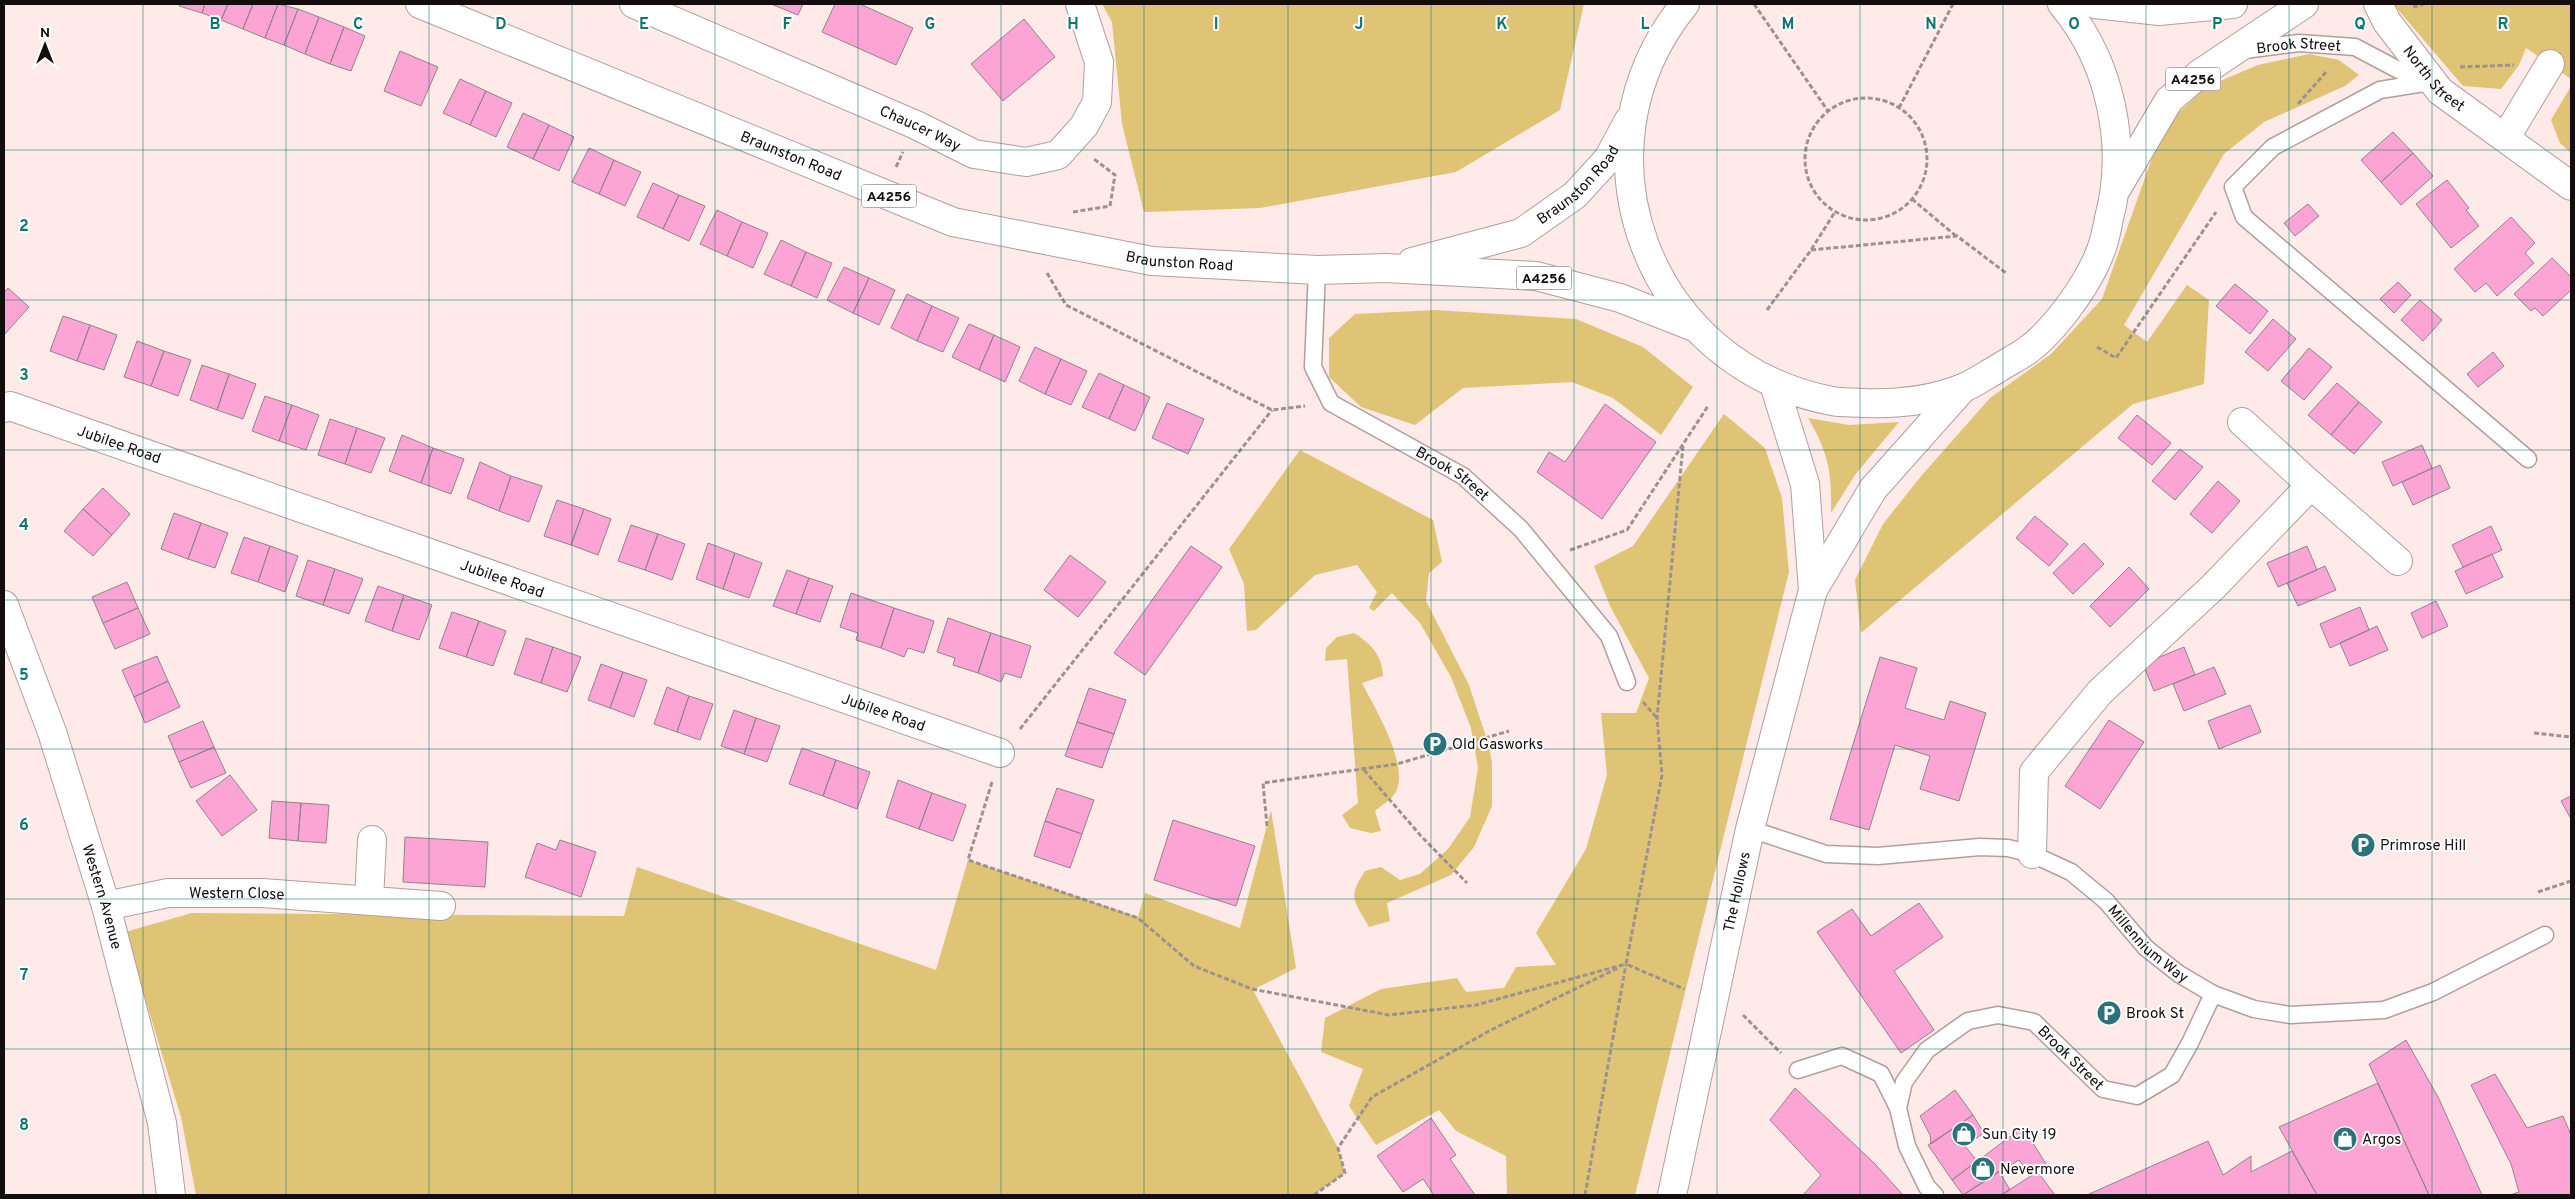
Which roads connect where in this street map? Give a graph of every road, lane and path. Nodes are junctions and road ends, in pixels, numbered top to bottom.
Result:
1 (420, 4) edge
2 (634, 4) edge
3 (1080, 4) edge
4 (1685, 4) edge
5 (1754, 4) edge
6 (1953, 4) edge
7 (2062, 4) edge
8 (2095, 4) edge
9 (2233, 4) edge
10 (2304, 4) edge
11 (2424, 4) edge
12 (2382, 13) edge
13 (2354, 47) junction
14 (2237, 50) junction
15 (2550, 64) joint
16 (2429, 82) junction
17 (1899, 108) junction
18 (1633, 111) junction
19 (1828, 111) junction
20 (2293, 112) dead end
21 (916, 124) junction
22 (2506, 137) junction
23 (2571, 186) edge
24 (2233, 187) junction
25 (2117, 188) junction
26 (884, 194) junction
27 (1912, 199) junction
28 (1835, 212) junction
29 (1956, 236) junction
30 (1811, 250) junction
31 (1386, 268) junction
32 (1317, 270) junction
33 (2006, 273) dead end
34 (1767, 310) dead end
35 (1694, 328) junction
36 (2097, 347) dead end
37 (1774, 384) junction
38 (1963, 388) junction
39 (1708, 406) dead end
40 (4, 408) edge
41 (1272, 410) dead end
42 (2242, 422) dead end
43 (1683, 446) junction
44 (2528, 459) dead end
45 (2311, 485) junction
46 (1546, 559) junction
47 (2398, 561) dead end
48 (1813, 590) junction
49 (4, 605) edge
50 (1627, 682) dead end
51 (1509, 731) dead end
52 (2534, 733) dead end
53 (2571, 737) edge
54 (1000, 753) junction
55 (1364, 769) junction
56 (1267, 826) dead end
57 (1750, 829) junction
58 (372, 840) dead end
59 (2032, 854) junction
60 (2571, 881) edge
61 (1466, 883) dead end
62 (2538, 892) dead end
63 (370, 900) junction
64 (106, 906) junction
65 (441, 906) dead end
66 (2545, 935) dead end
67 (1626, 964) junction
68 (1687, 991) dead end
69 (2213, 994) junction
70 (1743, 1014) dead end
71 (1798, 1070) joint
72 (1898, 1108) junction
73 (171, 1195) edge
74 (1314, 1195) edge
75 (1586, 1195) edge
76 (1672, 1195) edge
77 (1935, 1195) edge

1 - 26 main road, Braunston Road / A4256
2 - 21 main road, Chaucer Way
3 - 21 main road, Chaucer Way
4 - 18 main road
5 - 19 path
6 - 17 path
7 - 25 main road
8 - 9 main road
10 - 14 main road, A4256
11 - 12 path
12 - 16 main road, North Street
13 - 14 lane, Brook Street
13 - 16 lane, Brook Street
13 - 20 path
14 - 25 main road, A4256
15 - 16 path
15 - 22 main road
16 - 22 main road, North Street
16 - 24 lane
17 - 19 path
17 - 27 path
18 - 31 main road, Braunston Road / A4256
18 - 35 main road
19 - 28 path
21 - 26 path
22 - 23 main road, North Street
24 - 36 path
24 - 44 lane
25 - 38 main road
26 - 32 main road, Braunston Road / A4256
27 - 28 path
27 - 29 path
28 - 30 path
29 - 30 path
29 - 33 path
30 - 34 path
31 - 32 main road, Braunston Road / A4256
31 - 35 main road, Braunston Road / A4256
32 - 46 lane, Brook Street
35 - 37 main road
37 - 38 main road
37 - 48 main road
38 - 48 main road
39 - 43 path
40 - 54 main road, Jubilee Road
41 - 54 path
42 - 45 main road
43 - 46 path
43 - 67 path
45 - 47 main road
45 - 59 main road
46 - 50 lane, Brook Street
48 - 57 main road, The Hollows
49 - 64 main road, Western Avenue
51 - 55 path
52 - 53 path
54 - 67 path
55 - 56 path
55 - 61 path
57 - 59 lane, Millennium Way
57 - 76 main road, The Hollows
58 - 63 main road
59 - 69 lane, Millennium Way
60 - 62 path
63 - 64 main road, Western Close
63 - 65 main road, Western Close
64 - 73 main road, Western Avenue
66 - 69 lane, Millennium Way
67 - 68 path
67 - 74 path
67 - 75 path
69 - 72 lane, Brook Street
70 - 71 path
71 - 72 lane
72 - 77 lane, Brook Street

